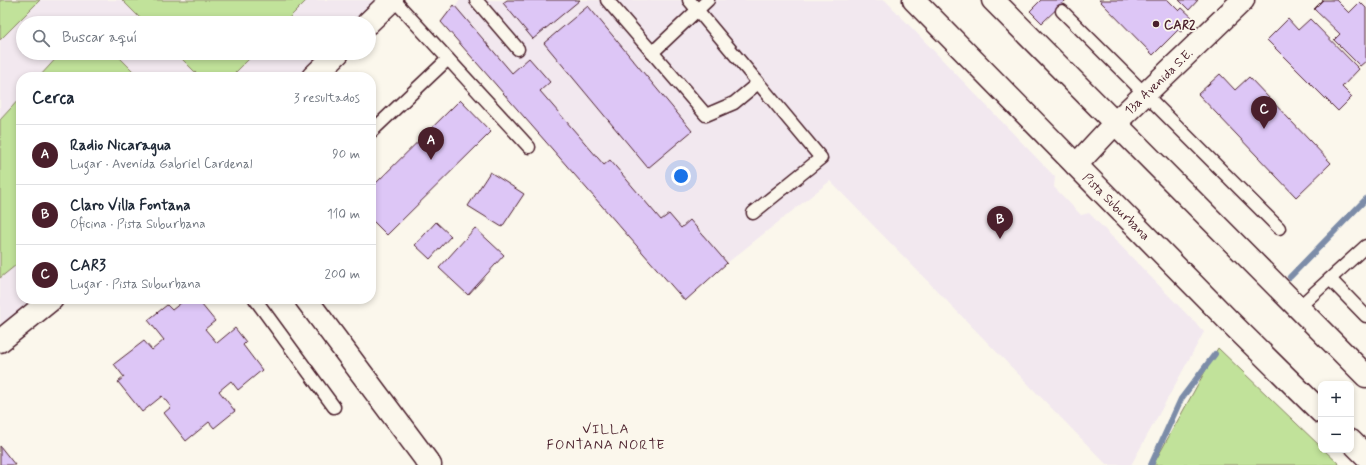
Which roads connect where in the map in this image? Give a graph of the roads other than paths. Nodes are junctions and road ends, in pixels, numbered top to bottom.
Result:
1 (393, 0) edge
2 (476, 0) edge
3 (607, 0) edge
4 (689, 0) edge
5 (708, 0) edge
6 (914, 0) edge
7 (993, 0) edge
8 (1242, 0) edge
9 (697, 10) junction
10 (1062, 11) dead end
11 (376, 16) edge
12 (518, 49) dead end
13 (652, 53) junction
14 (448, 59) junction
15 (331, 60) edge
16 (318, 72) edge
17 (758, 82) junction
18 (1145, 94) junction
19 (1116, 122) junction
20 (376, 127) edge
21 (529, 147) dead end
22 (1076, 165) junction
23 (753, 214) dead end
24 (1279, 228) dead end
25 (1366, 246) edge
26 (1330, 279) junction
27 (46, 304) edge
28 (259, 304) edge
29 (310, 304) edge
30 (1299, 307) junction
31 (1366, 316) edge
32 (0, 341) edge
33 (1366, 376) edge
34 (334, 407) dead end
35 (1318, 409) edge
36 (1354, 444) edge
37 (1366, 456) edge
38 (430, 465) edge

1 - 11 main road
1 - 14 lane
2 - 12 lane
3 - 13 lane
4 - 9 lane
5 - 9 lane
6 - 22 main road, Pista Suburbana
7 - 19 main road
8 - 18 main road, 13a Avenida S.E.
9 - 13 lane
9 - 17 lane
10 - 18 lane
13 - 17 lane
14 - 20 lane
14 - 21 lane
15 - 16 main road
17 - 23 lane
18 - 19 main road, 13a Avenida S.E.
18 - 24 lane
19 - 22 main road, 13a Avenida S.E.
19 - 30 main road
22 - 35 main road, Pista Suburbana
25 - 26 lane
26 - 30 lane
26 - 31 lane
27 - 32 main road
28 - 34 lane
29 - 38 main road
30 - 33 main road
36 - 37 main road

